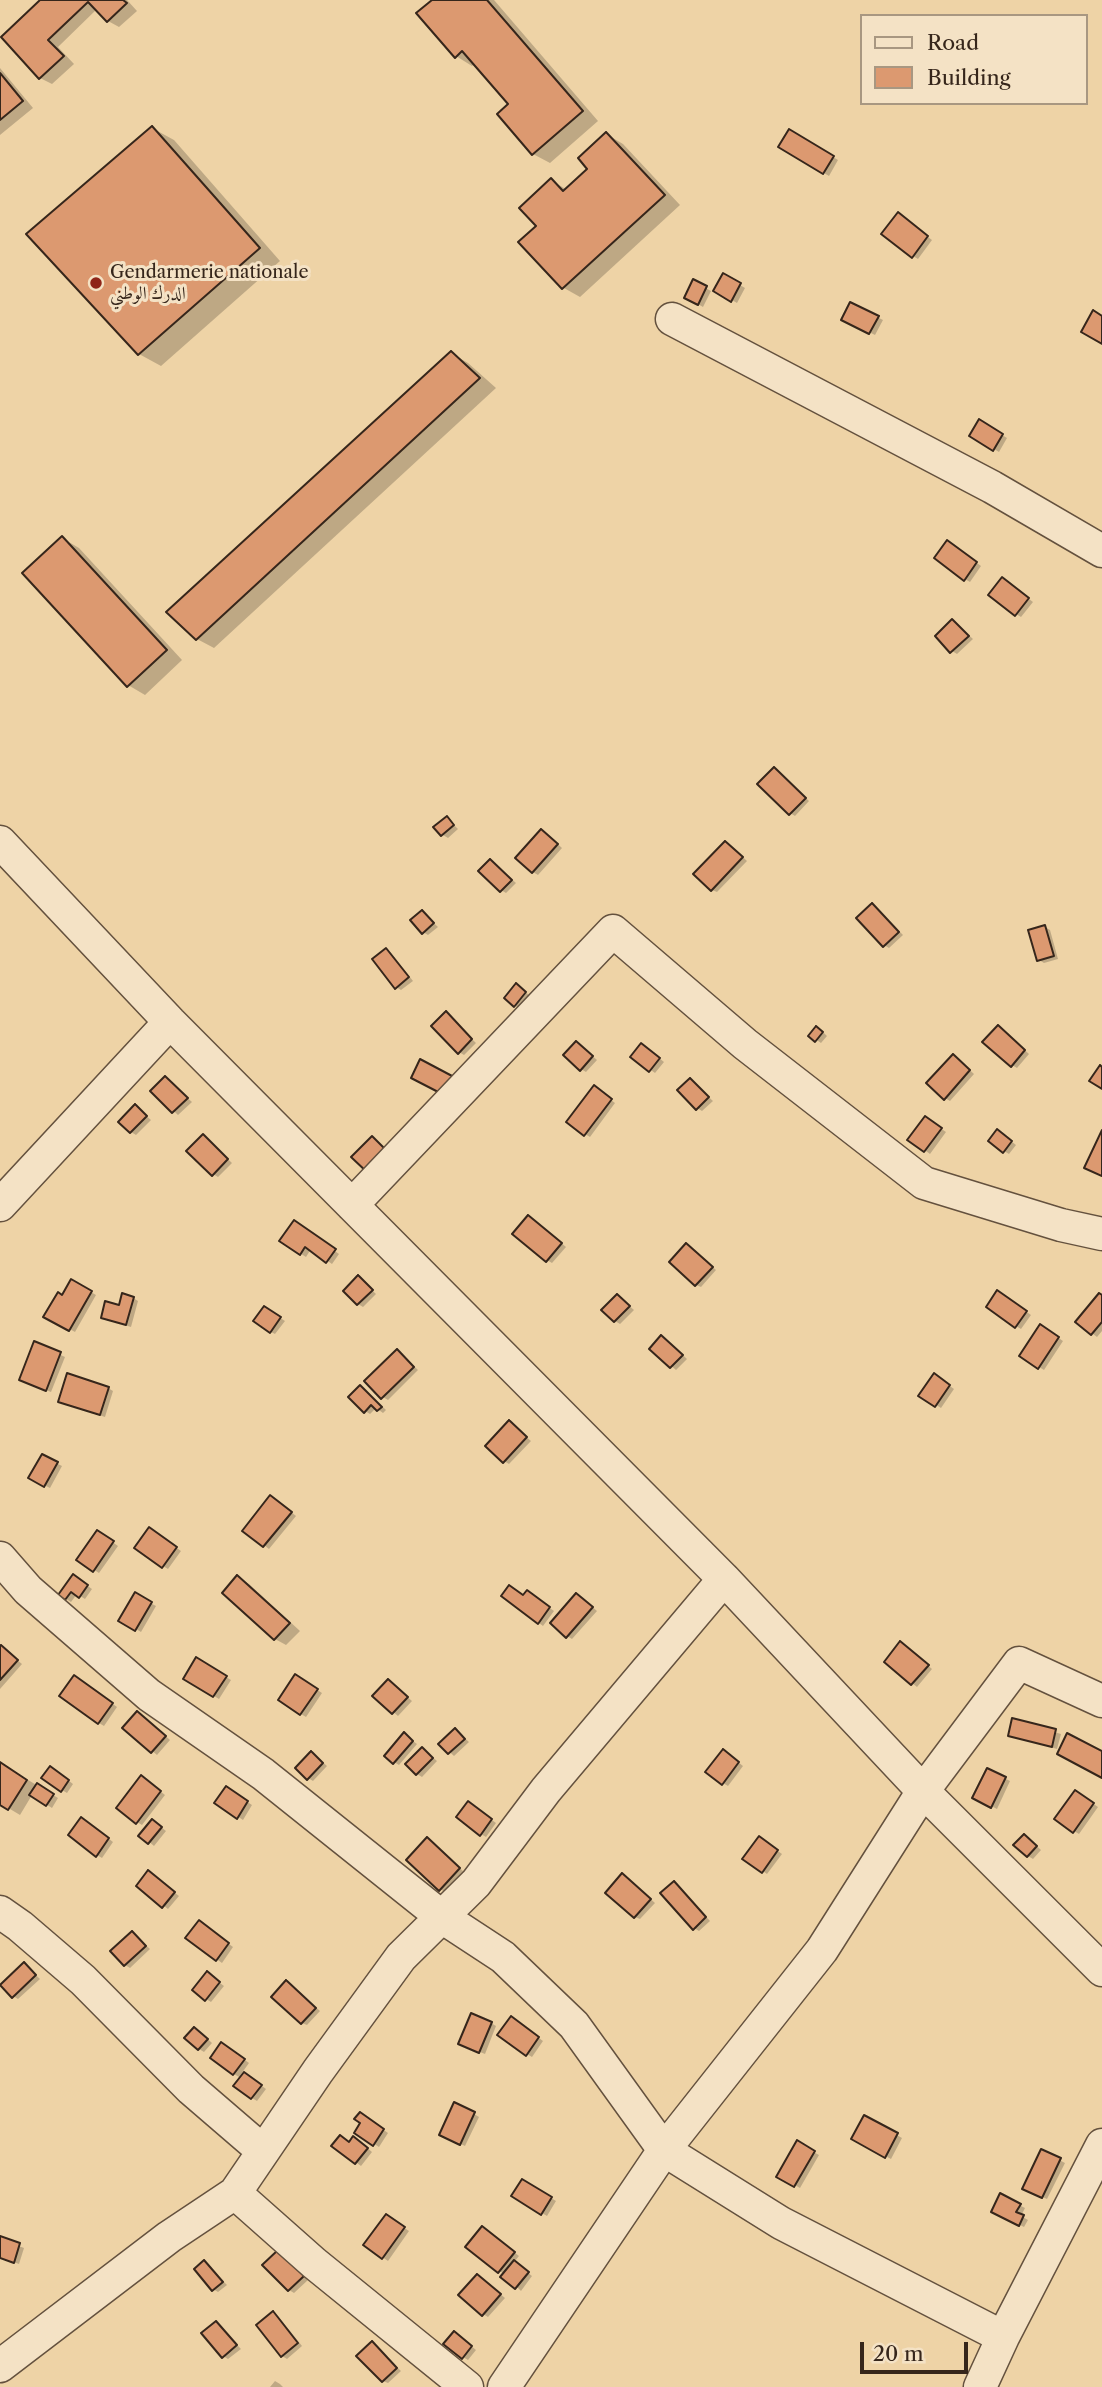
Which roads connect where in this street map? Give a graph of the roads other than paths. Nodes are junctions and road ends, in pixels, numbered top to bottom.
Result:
1 (672, 318) dead end
2 (1102, 551) edge
3 (0, 842) edge
4 (170, 1022) junction
5 (0, 1205) edge
6 (352, 1205) junction
7 (1102, 1234) edge
8 (0, 1558) edge
9 (724, 1579) junction
10 (1102, 1701) edge
11 (923, 1791) junction
12 (0, 1912) edge
13 (442, 1917) junction
14 (1102, 1970) edge
15 (1102, 2145) edge
16 (664, 2150) junction
17 (263, 2151) junction
18 (235, 2193) junction
19 (1003, 2337) junction
20 (0, 2366) edge
21 (467, 2387) edge
22 (504, 2387) edge
23 (980, 2387) edge

1 - 2 street
3 - 4 street
4 - 5 street
4 - 6 street
6 - 7 street
6 - 9 street
8 - 13 street
9 - 11 street
9 - 13 street
10 - 11 street
11 - 14 street
11 - 16 street
12 - 17 street
13 - 16 street
13 - 17 street
15 - 19 street
16 - 19 street
16 - 22 street
17 - 18 street
18 - 20 street
18 - 21 street
19 - 23 street

